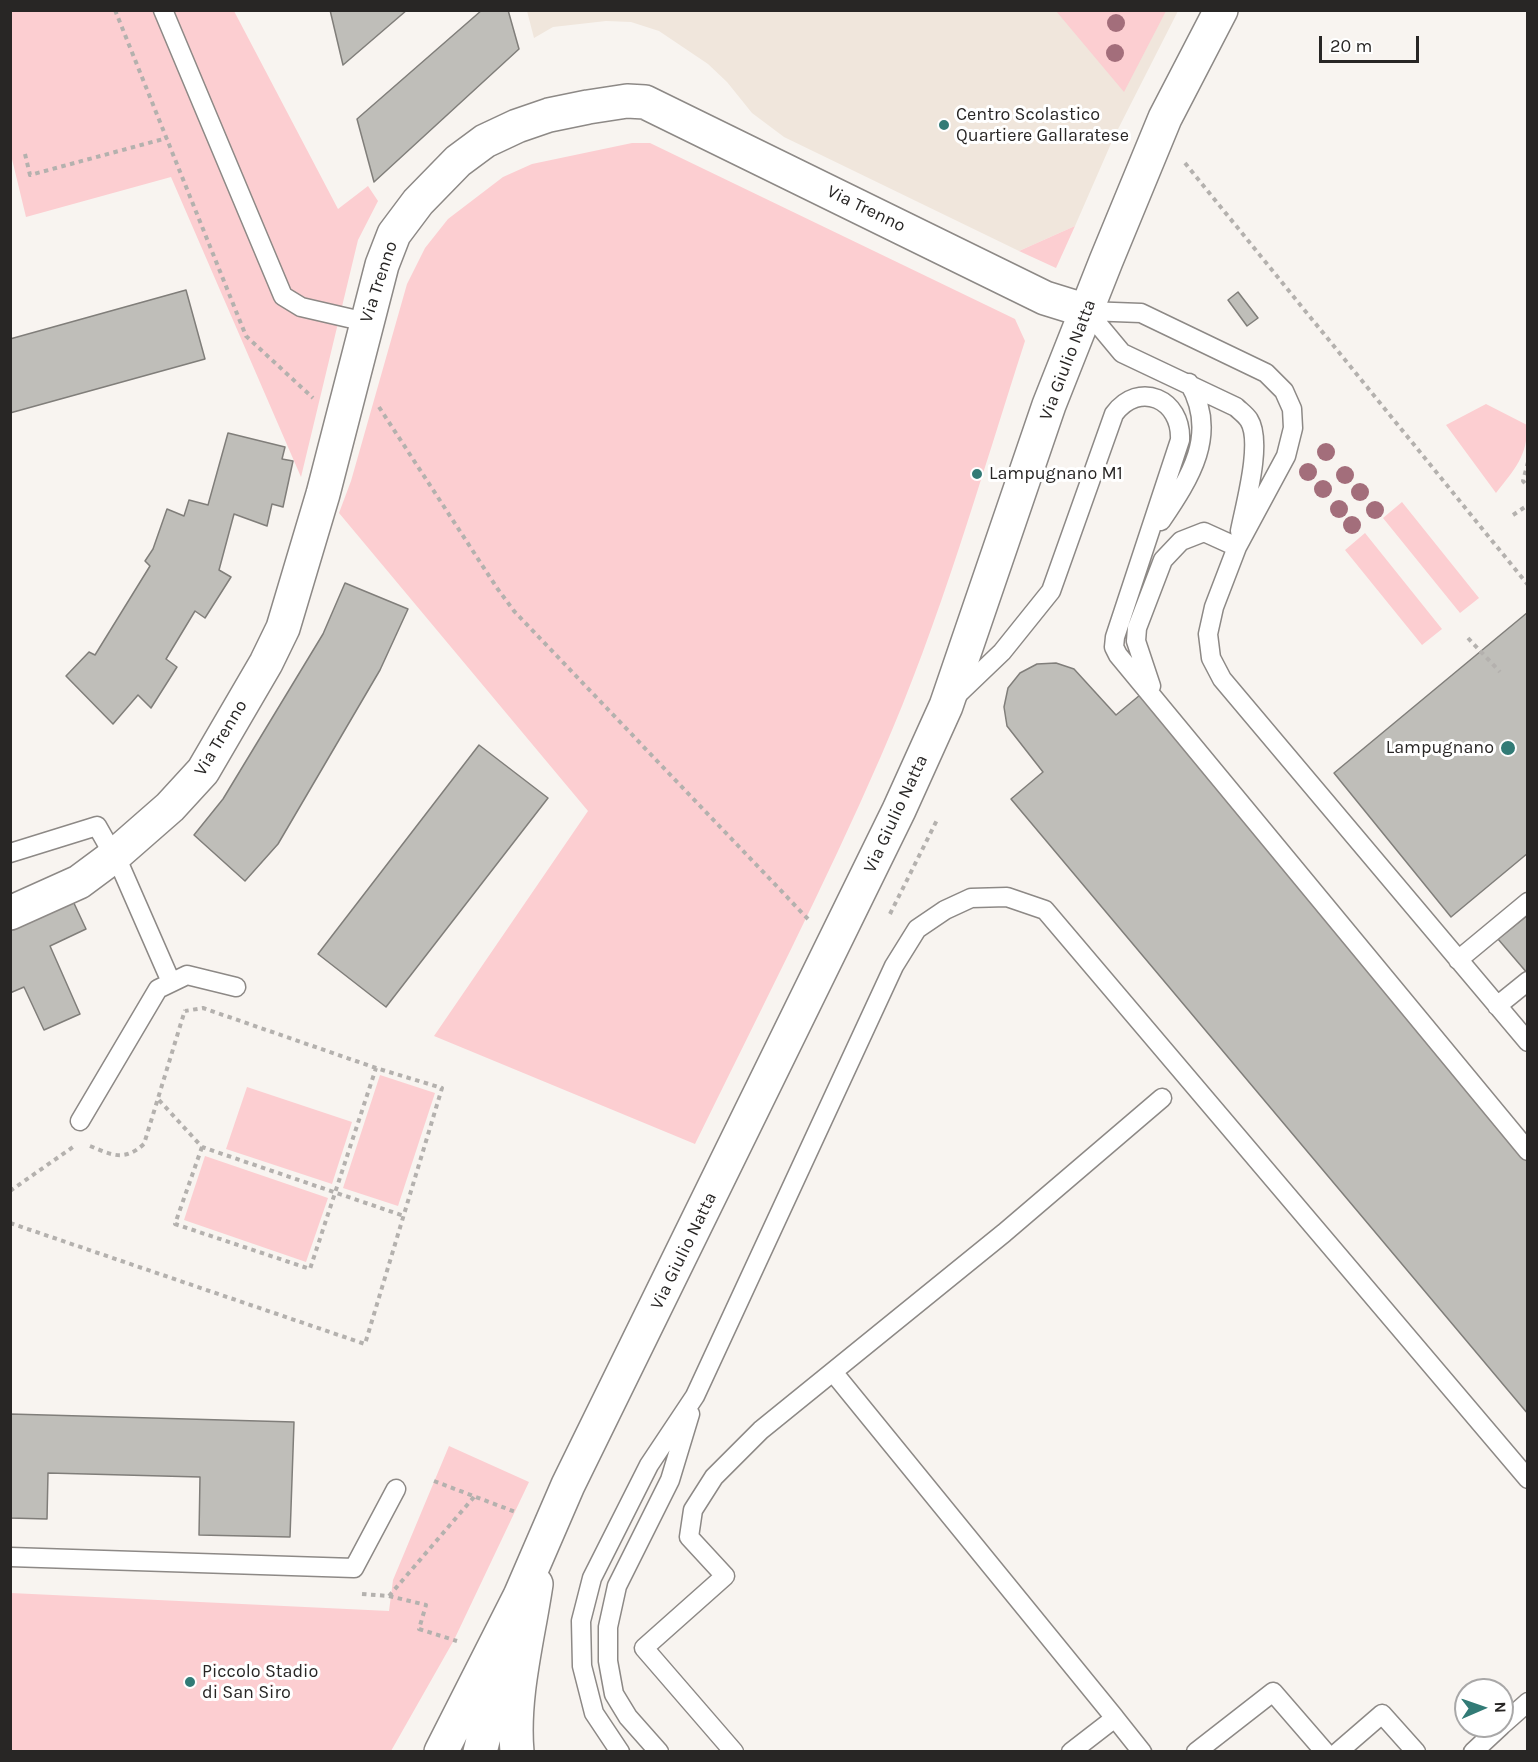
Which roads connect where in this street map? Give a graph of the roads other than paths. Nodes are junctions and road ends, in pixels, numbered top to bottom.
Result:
1 (163, 10) edge
2 (1221, 10) edge
3 (1087, 311) junction
4 (366, 322) junction
5 (1189, 383) junction
6 (1149, 540) junction
7 (1237, 547) junction
8 (1156, 699) junction
9 (946, 706) junction
10 (10, 853) edge
11 (114, 856) junction
12 (1527, 902) edge
13 (10, 913) edge
14 (1458, 960) junction
15 (1527, 981) edge
16 (171, 982) junction
17 (236, 987) dead end
18 (1497, 1006) junction
19 (1527, 1042) edge
20 (1161, 1098) dead end
21 (80, 1121) dead end
22 (1527, 1151) edge
23 (833, 1372) junction
24 (695, 1396) junction
25 (1527, 1479) edge
26 (396, 1489) dead end
27 (543, 1541) junction
28 (10, 1557) edge
29 (520, 1596) junction
30 (1527, 1702) edge
31 (1514, 1714) edge
32 (1115, 1718) junction
33 (1489, 1738) edge
34 (442, 1747) edge
35 (480, 1752) edge
36 (517, 1752) edge
37 (620, 1752) edge
38 (659, 1752) edge
39 (734, 1752) edge
40 (1071, 1752) edge
41 (1142, 1752) edge
42 (1196, 1752) edge
43 (1325, 1752) edge
44 (1338, 1752) edge
45 (1416, 1752) edge
46 (1473, 1752) edge

1 - 4 lane
2 - 3 street, Via Giulio Natta
3 - 4 street, Via Trenno
3 - 5 lane
3 - 7 lane
3 - 9 street, Via Giulio Natta
4 - 11 street, Via Trenno
5 - 6 lane
5 - 7 lane
6 - 8 lane
6 - 9 lane
7 - 8 lane
7 - 14 lane
8 - 22 lane
9 - 27 street, Via Giulio Natta
10 - 11 lane
11 - 13 street, Via Trenno
11 - 16 lane
12 - 14 lane
14 - 18 lane
15 - 18 lane
16 - 17 lane
16 - 21 lane
18 - 19 lane
20 - 23 lane
23 - 32 lane
23 - 39 lane
24 - 25 lane
24 - 37 lane
24 - 38 lane
26 - 28 lane
27 - 29 street, Via Giulio Natta
27 - 36 street
29 - 34 street, Via Giulio Natta
29 - 35 street, Via Giulio Natta
30 - 31 lane
32 - 40 lane
32 - 41 lane
33 - 46 lane
42 - 43 lane
44 - 45 lane

